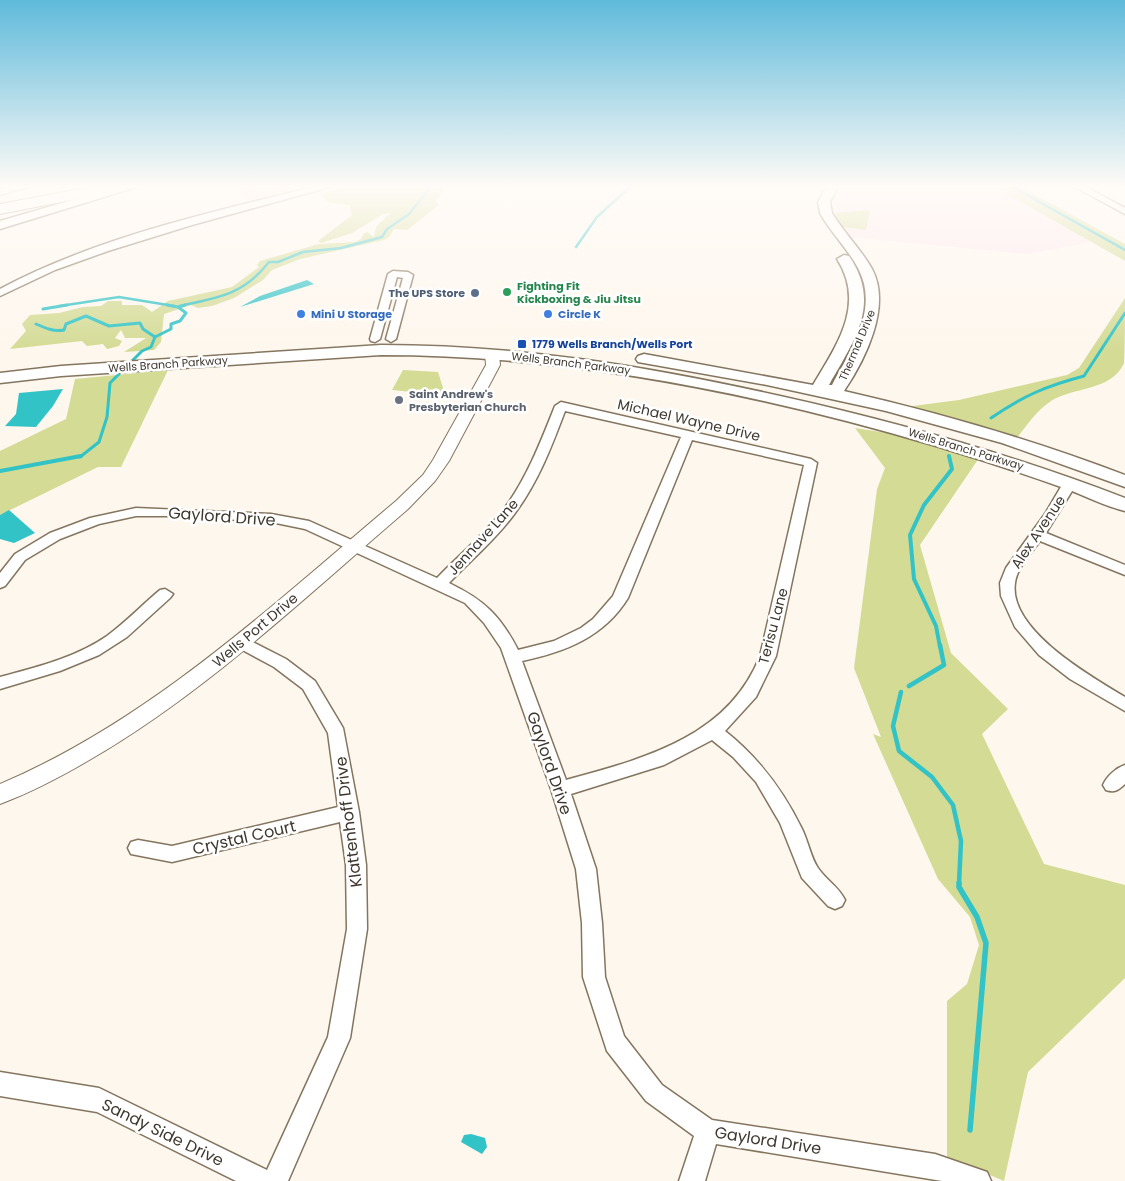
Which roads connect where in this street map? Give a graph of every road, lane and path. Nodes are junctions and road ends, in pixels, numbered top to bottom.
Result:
1 (115, 240) edge
2 (132, 240) edge
3 (832, 240) edge
4 (845, 240) edge
5 (0, 286) edge
6 (0, 293) edge
7 (401, 301) junction
8 (386, 302) junction
9 (391, 339) junction
10 (375, 340) junction
11 (494, 349) junction
12 (260, 358) junction
13 (157, 361) junction
14 (111, 364) junction
15 (0, 369) edge
16 (672, 371) junction
17 (0, 378) edge
18 (826, 392) junction
19 (561, 406) joint
20 (817, 409) junction
21 (688, 435) junction
22 (811, 463) joint
23 (1125, 481) edge
24 (1070, 484) junction
25 (1125, 505) edge
26 (1038, 534) junction
27 (355, 546) junction
28 (1125, 570) edge
29 (0, 583) edge
30 (439, 585) junction
31 (165, 594) dead end
32 (241, 642) junction
33 (513, 658) junction
34 (0, 683) edge
35 (1125, 704) edge
36 (713, 731) junction
37 (1125, 772) edge
38 (1112, 785) dead end
39 (560, 789) junction
40 (0, 794) edge
41 (350, 812) junction
42 (138, 848) dead end
43 (835, 900) dead end
44 (0, 1084) edge
45 (708, 1131) junction
46 (263, 1181) edge
47 (274, 1181) edge
48 (692, 1181) edge
49 (978, 1181) edge

1 - 5 street
2 - 6 street
3 - 18 main road, Thermal Drive
4 - 18 main road, Thermal Drive
7 - 8 street
7 - 8 street
7 - 9 street
8 - 10 street
9 - 10 main road, Wells Branch Parkway
9 - 11 main road, Wells Branch Parkway
9 - 12 main road
10 - 13 main road, Wells Branch Parkway
11 - 12 main road, Wells Branch Parkway
11 - 16 main road, Wells Branch Parkway
11 - 27 street, Wells Port Drive
12 - 13 main road, Wells Branch Parkway
13 - 14 main road, Wells Branch Parkway
14 - 15 main road, Wells Branch Parkway
14 - 17 main road, Wells Branch Parkway
16 - 18 main road, Wells Branch Parkway
16 - 20 main road, Wells Branch Parkway
18 - 20 main road, Thermal Drive
18 - 23 main road, Wells Branch Parkway
19 - 21 street, Michael Wayne Drive
19 - 30 street, Jennave Lane
20 - 24 main road, Wells Branch Parkway
21 - 22 street, Michael Wayne Drive
21 - 33 street
22 - 36 street, Terisu Lane
24 - 25 main road, Wells Branch Parkway
24 - 26 street, Alex Avenue
26 - 28 street
26 - 35 street, Alex Avenue
27 - 29 street, Gaylord Drive
27 - 30 street, Gaylord Drive
27 - 32 street, Wells Port Drive
30 - 33 street, Gaylord Drive
31 - 34 street
32 - 40 street, Wells Port Drive
32 - 41 street, Klattenhoff Drive
33 - 39 street, Gaylord Drive
36 - 39 street, Terisu Lane
36 - 43 street
37 - 38 street
39 - 45 street, Gaylord Drive
41 - 42 street, Crystal Court
41 - 47 street, Klattenhoff Drive
44 - 46 street, Sandy Side Drive
45 - 48 street
45 - 49 street, Gaylord Drive

